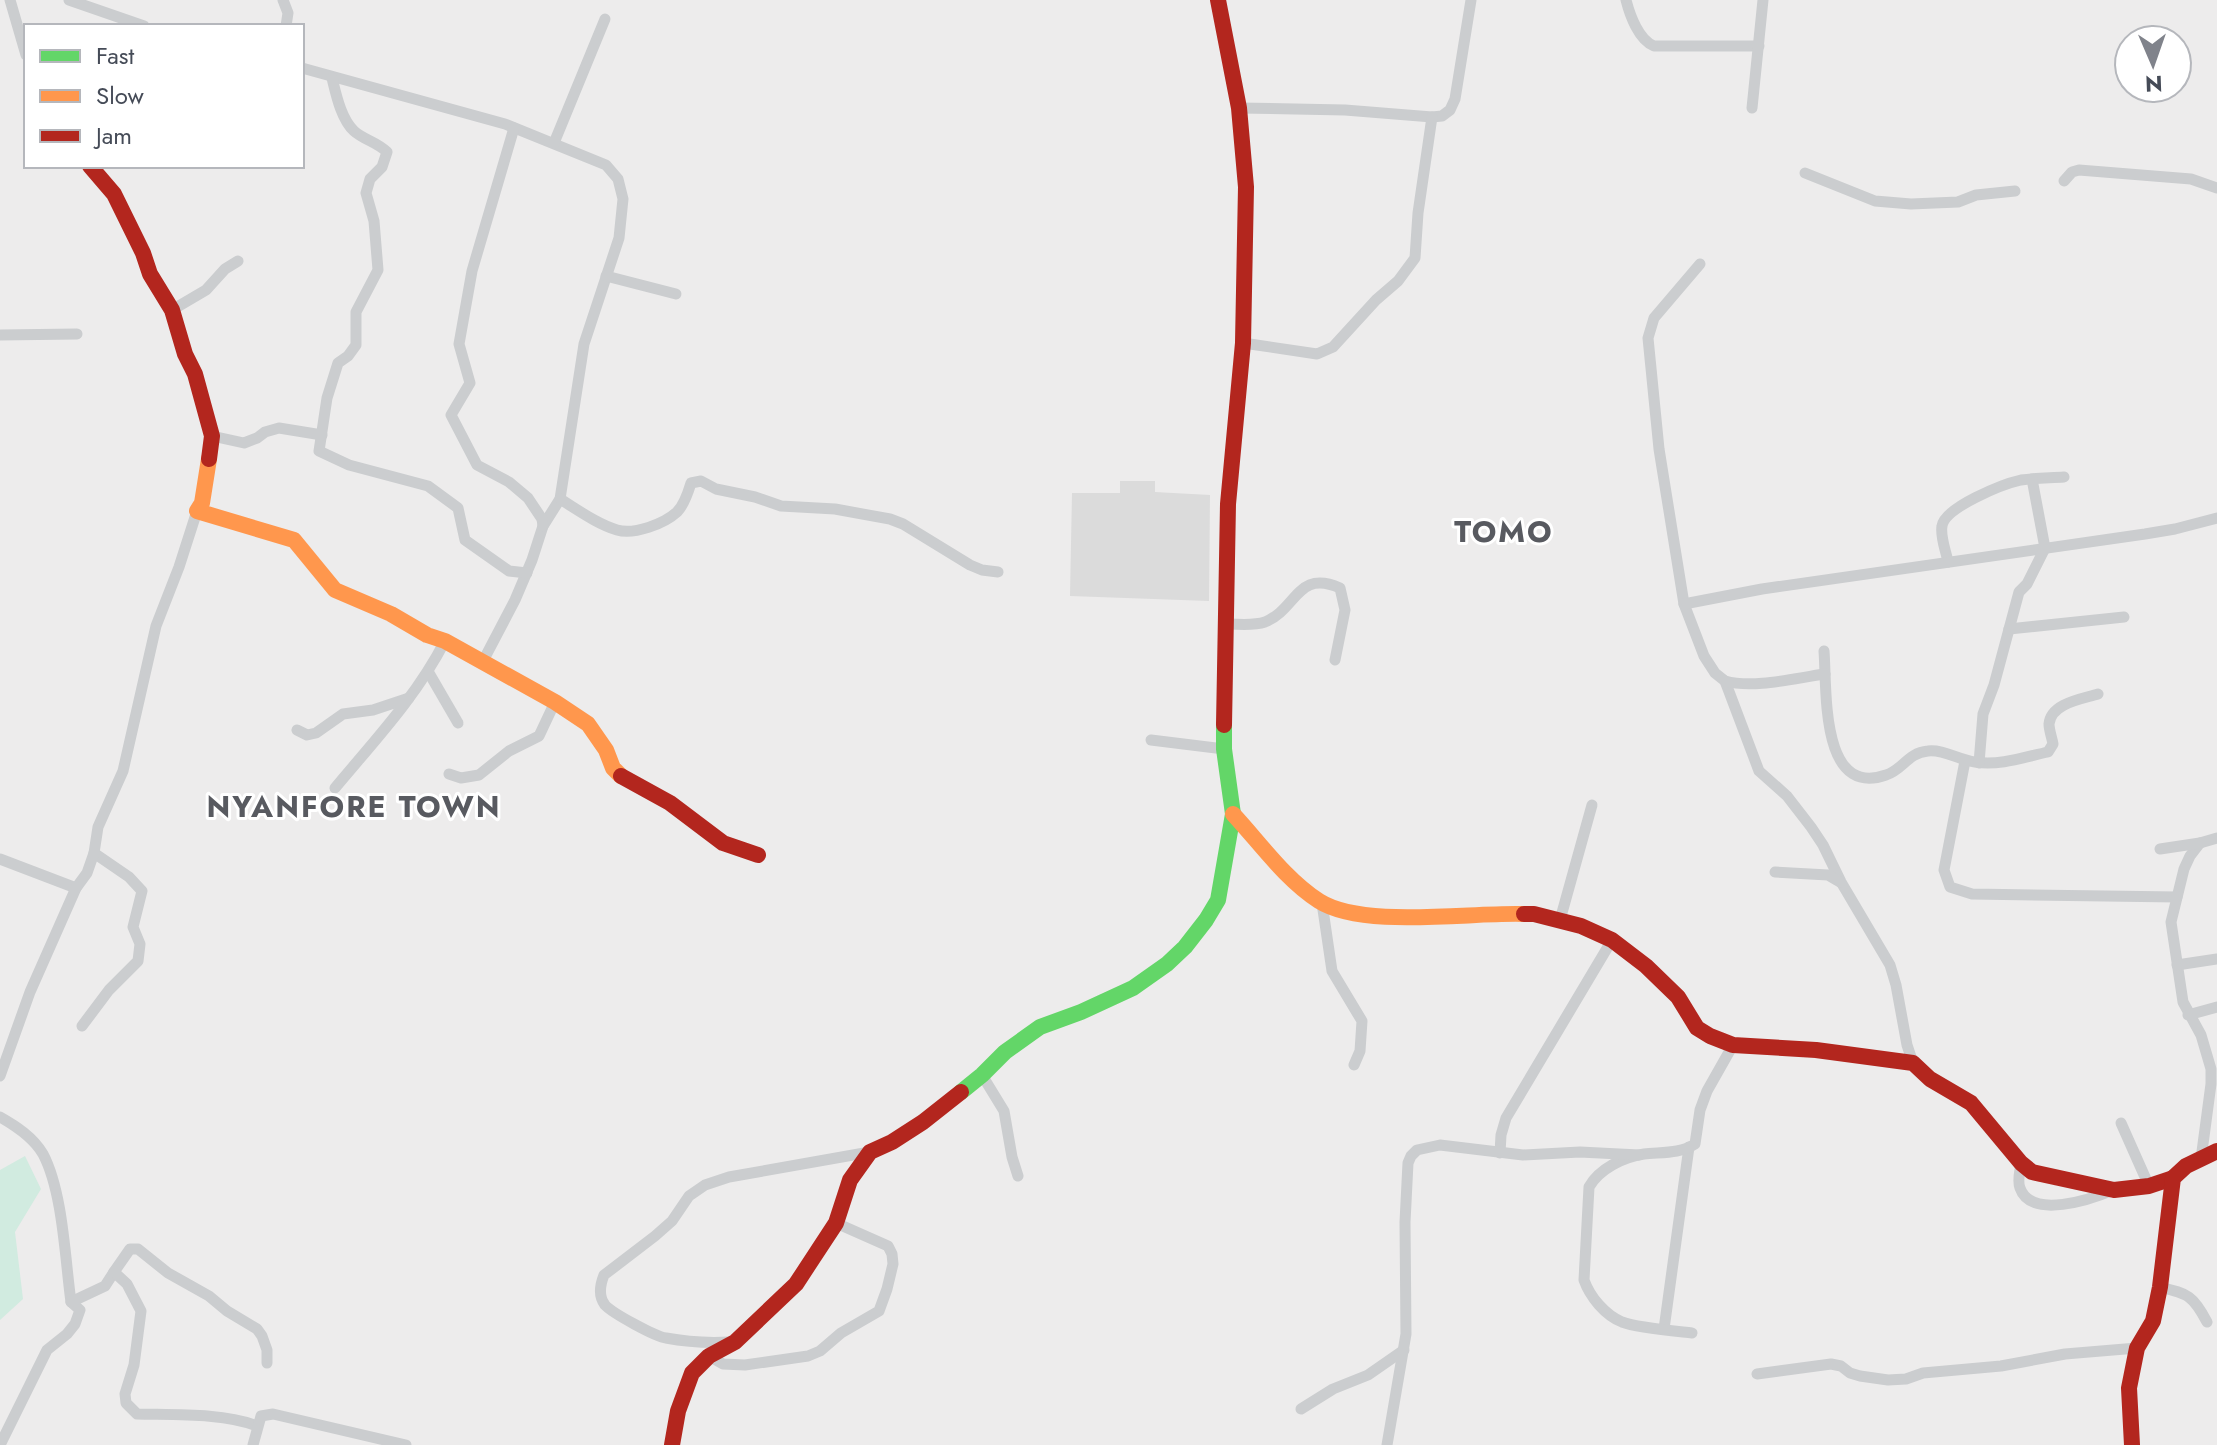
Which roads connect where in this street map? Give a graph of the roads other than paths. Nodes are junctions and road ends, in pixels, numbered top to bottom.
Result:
1 (10, 0) edge
2 (69, 0) edge
3 (283, 0) edge
4 (1218, 0) edge
5 (1471, 0) edge
6 (1626, 0) edge
7 (1763, 0) edge
8 (605, 19) dead end
9 (138, 24) edge
10 (286, 24) edge
11 (1759, 46) junction
12 (24, 48) edge
13 (304, 69) edge
14 (332, 78) junction
15 (1239, 108) junction
16 (1752, 108) dead end
17 (1432, 117) junction
18 (514, 128) junction
19 (554, 143) junction
20 (92, 168) edge
21 (1805, 173) dead end
22 (2064, 181) dead end
23 (2217, 188) edge
24 (2015, 191) dead end
25 (238, 261) dead end
26 (1700, 264) dead end
27 (606, 276) junction
28 (676, 294) dead end
29 (172, 310) junction
30 (77, 334) dead end
31 (0, 335) edge
32 (1243, 343) junction
33 (322, 435) junction
34 (212, 436) junction
35 (2064, 477) dead end
36 (2032, 479) junction
37 (560, 499) junction
38 (197, 511) junction
39 (2217, 518) edge
40 (543, 526) junction
41 (2045, 548) junction
42 (1948, 562) junction
43 (998, 572) dead end
44 (527, 573) junction
45 (1684, 604) junction
46 (2124, 617) dead end
47 (1227, 624) junction
48 (2009, 629) junction
49 (445, 641) junction
50 (1824, 651) dead end
51 (1335, 660) dead end
52 (482, 663) junction
53 (429, 673) junction
54 (1825, 674) junction
55 (1725, 681) junction
56 (2098, 694) dead end
57 (410, 698) junction
58 (555, 702) junction
59 (458, 723) dead end
60 (297, 730) dead end
61 (1151, 740) dead end
62 (1224, 749) junction
63 (1965, 761) junction
64 (1979, 763) junction
65 (449, 774) dead end
66 (335, 788) dead end
67 (1592, 805) dead end
68 (1233, 814) junction
69 (2217, 838) edge
70 (2200, 843) junction
71 (2160, 849) dead end
72 (94, 853) junction
73 (758, 855) dead end
74 (0, 859) edge
75 (1775, 872) dead end
76 (1841, 882) junction
77 (76, 888) junction
78 (2177, 897) junction
79 (1322, 903) junction
80 (1560, 920) junction
81 (1612, 940) junction
82 (2217, 959) edge
83 (2177, 965) junction
84 (2217, 1007) edge
85 (2188, 1015) junction
86 (82, 1026) dead end
87 (1733, 1045) junction
88 (1913, 1063) junction
89 (1354, 1065) dead end
90 (982, 1075) junction
91 (0, 1076) edge
92 (2214, 1083) edge
93 (0, 1117) edge
94 (2121, 1123) dead end
95 (1689, 1147) junction
96 (2217, 1151) edge
97 (870, 1152) junction
98 (1500, 1153) junction
99 (1639, 1155) junction
100 (2201, 1159) junction
101 (2021, 1163) junction
102 (1018, 1176) dead end
103 (2173, 1178) junction
104 (2149, 1186) junction
105 (2114, 1190) junction
106 (836, 1223) junction
107 (114, 1272) junction
108 (2160, 1287) junction
109 (71, 1302) junction
110 (2207, 1322) dead end
111 (1664, 1329) junction
112 (1692, 1333) dead end
113 (735, 1342) junction
114 (2137, 1348) junction
115 (1404, 1350) junction
116 (709, 1356) junction
117 (267, 1363) dead end
118 (1757, 1374) dead end
119 (1301, 1409) dead end
120 (257, 1426) junction
121 (365, 1440) edge
122 (0, 1445) edge
123 (253, 1445) edge
124 (406, 1445) edge
125 (672, 1445) edge
126 (1387, 1445) edge
127 (2132, 1445) edge

1 - 12 street
2 - 9 street
3 - 10 street
4 - 15 street
5 - 17 street
6 - 11 street
7 - 11 street
8 - 19 street
11 - 16 street
13 - 14 street
14 - 18 street
14 - 33 street
15 - 17 street
15 - 32 street
17 - 32 street
18 - 19 street
18 - 40 street
19 - 27 street
20 - 29 street
21 - 24 street
22 - 23 street
25 - 29 street
26 - 45 street
27 - 28 street
27 - 37 street
29 - 34 street
30 - 31 street
32 - 47 street
33 - 34 street
33 - 44 street
34 - 38 street
35 - 36 street
36 - 41 street
36 - 42 street
37 - 40 street
37 - 43 street
38 - 49 street
38 - 72 street
39 - 41 street
40 - 44 street
41 - 42 street
41 - 48 street
42 - 45 street
44 - 52 street
45 - 55 street
46 - 48 street
47 - 51 street
47 - 62 street
48 - 64 street
49 - 52 street
49 - 53 street
50 - 54 street
52 - 58 street
53 - 57 street
53 - 59 street
54 - 55 street
54 - 63 street
55 - 76 street
56 - 64 street
57 - 60 street
57 - 66 street
58 - 65 street
58 - 73 street
61 - 62 street
62 - 68 street
63 - 64 street
63 - 78 street
67 - 80 street
68 - 79 street
68 - 90 street
69 - 70 street
70 - 71 street
70 - 78 street
72 - 77 street
72 - 86 street
74 - 77 street
75 - 76 street
76 - 88 street
77 - 91 street
78 - 83 street
79 - 80 street
79 - 89 street
80 - 81 street
81 - 87 street
81 - 98 street
82 - 83 street
83 - 85 street
84 - 85 street
85 - 92 street
87 - 88 street
87 - 95 street
88 - 101 street
90 - 97 street
90 - 102 street
92 - 100 street
93 - 109 street
94 - 104 street
95 - 99 street
95 - 111 street
96 - 100 street
97 - 106 street
97 - 113 street
98 - 99 street
98 - 115 street
99 - 111 street
100 - 103 street
101 - 105 street
101 - 105 street
103 - 104 street
103 - 108 street
104 - 105 street
106 - 113 street
106 - 116 street
107 - 109 street
107 - 117 street
107 - 120 street
108 - 110 street
108 - 114 street
109 - 122 street
111 - 112 street
113 - 116 street
114 - 118 street
114 - 127 street
115 - 119 street
115 - 126 street
116 - 125 street
120 - 121 street
120 - 123 street
121 - 124 street

